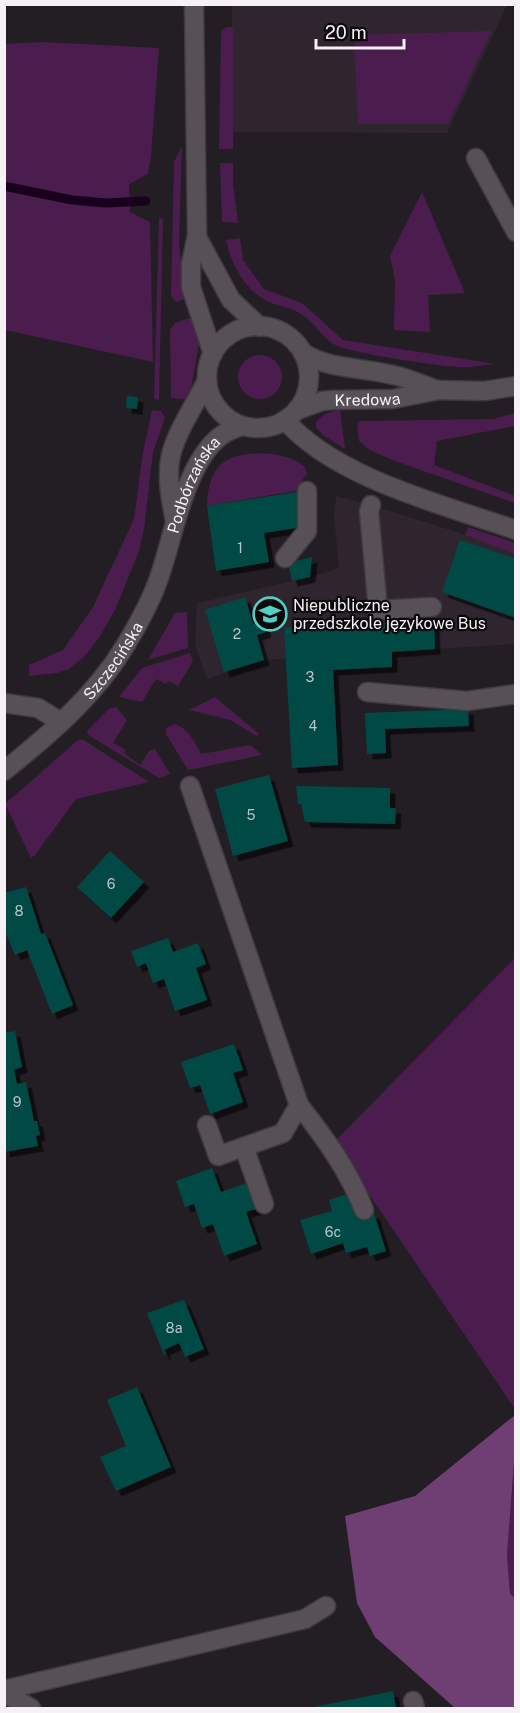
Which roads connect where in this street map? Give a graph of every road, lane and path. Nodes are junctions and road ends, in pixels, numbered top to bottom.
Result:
1 (194, 4) edge
2 (476, 158) dead end
3 (514, 224) edge
4 (197, 237) junction
5 (260, 327) junction
6 (303, 353) junction
7 (213, 354) junction
8 (207, 380) junction
9 (516, 386) edge
10 (439, 390) junction
11 (291, 415) junction
12 (242, 426) junction
13 (307, 491) dead end
14 (371, 505) dead end
15 (175, 520) junction
16 (516, 530) edge
17 (285, 558) dead end
18 (432, 607) dead end
19 (366, 692) dead end
20 (516, 694) edge
21 (4, 703) edge
22 (61, 722) junction
23 (4, 771) edge
24 (190, 786) dead end
25 (299, 1105) junction
26 (207, 1125) dead end
27 (244, 1147) junction
28 (264, 1204) dead end
29 (364, 1210) dead end
30 (326, 1606) dead end
31 (4, 1692) edge
32 (31, 1708) edge

1 - 4 street
2 - 3 street
4 - 5 street
4 - 7 street
5 - 6 street
5 - 7 street
6 - 10 street, Kredowa
6 - 11 street
7 - 8 street
8 - 12 street
8 - 15 street, Podbórzańska
9 - 10 street, Kredowa
10 - 11 street, Kredowa
11 - 12 street
11 - 16 street
12 - 15 street, Podbórzańska
13 - 17 street
14 - 18 street
15 - 22 street, Szczecińska
19 - 20 street
21 - 22 street
22 - 23 street, Szczecińska
24 - 25 street
25 - 27 street
25 - 29 street
26 - 27 street
27 - 28 street
30 - 31 street
31 - 32 street

